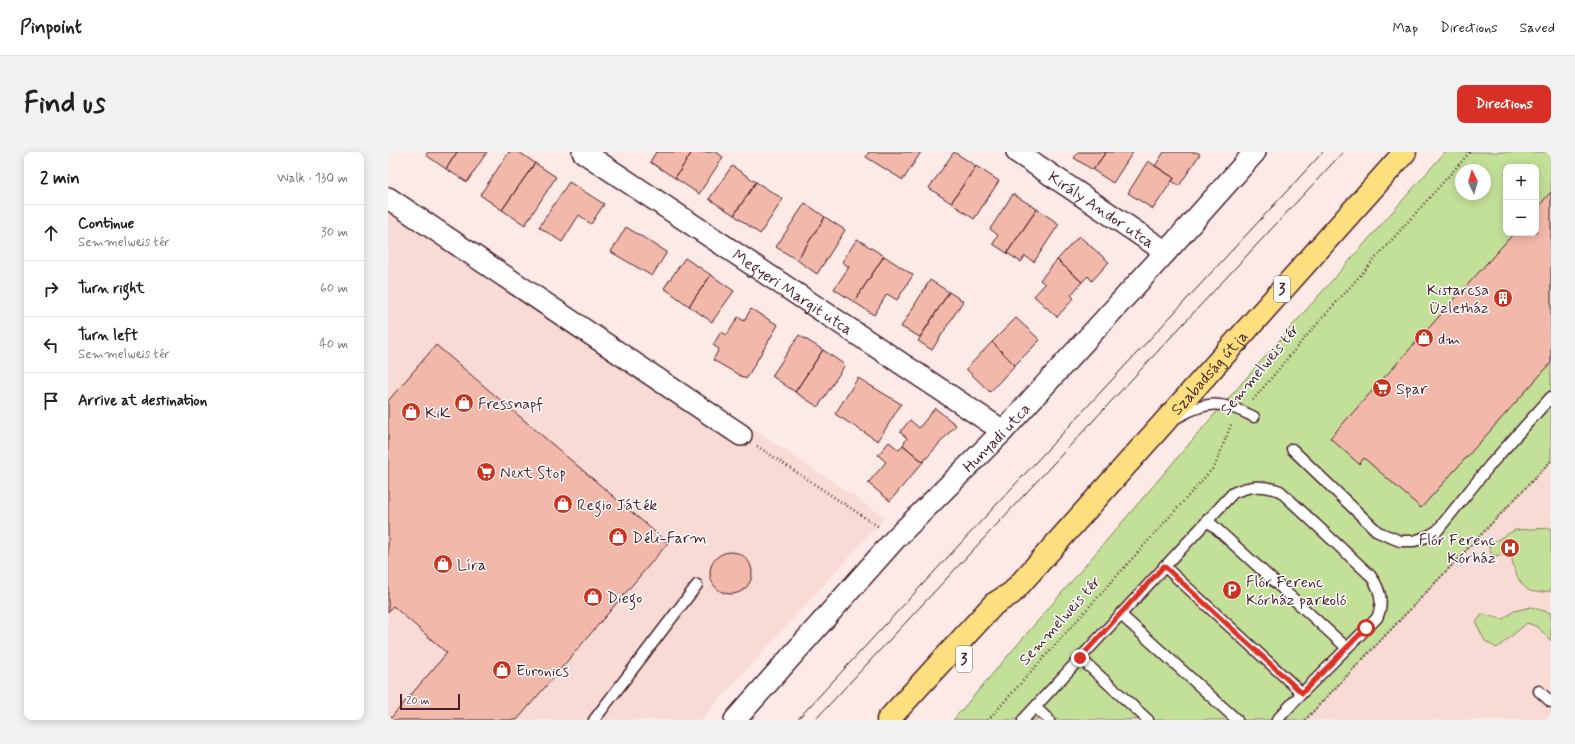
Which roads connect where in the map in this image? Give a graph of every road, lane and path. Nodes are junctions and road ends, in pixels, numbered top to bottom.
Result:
1 (583, 152) edge
2 (1017, 152) edge
3 (1255, 152) edge
4 (1404, 152) edge
5 (1470, 152) edge
6 (388, 198) edge
7 (1166, 252) junction
8 (1551, 397) edge
9 (1242, 411) junction
10 (1254, 417) dead end
11 (1160, 427) junction
12 (1002, 431) junction
13 (741, 435) joint
14 (1292, 449) dead end
15 (1551, 461) edge
16 (1207, 520) junction
17 (896, 538) junction
18 (1164, 566) junction
19 (697, 585) dead end
20 (1012, 593) junction
21 (1120, 614) junction
22 (972, 628) junction
23 (1347, 648) junction
24 (1080, 658) junction
25 (1539, 691) dead end
26 (1302, 693) junction
27 (1551, 702) edge
28 (1035, 707) junction
29 (594, 720) edge
30 (735, 720) edge
31 (876, 720) edge
32 (888, 720) edge
33 (908, 720) edge
34 (988, 720) edge
35 (1023, 720) edge
36 (1049, 720) edge
37 (1148, 720) edge
38 (1237, 720) edge
39 (1277, 720) edge
40 (1305, 720) edge

1 - 12 street, Megyeri Margit utca
2 - 7 street, Király Andor utca
3 - 7 street, Hunyadi utca
4 - 11 main road, Szabadság útja / 3
5 - 9 path, Semmelweis tér
6 - 13 street
7 - 12 street, Hunyadi utca
8 - 14 lane
9 - 10 lane
9 - 11 lane
9 - 34 path, Semmelweis tér
11 - 20 main road, Szabadság útja / 3
12 - 17 street, Hunyadi utca
13 - 17 path
15 - 40 path
16 - 18 lane
16 - 23 lane
16 - 23 lane
17 - 30 street, Hunyadi utca
18 - 21 lane
18 - 26 lane
19 - 29 lane
20 - 22 main road, 3
20 - 33 main road, 3
21 - 24 lane
21 - 38 lane
22 - 31 street
22 - 32 main road, 3
23 - 26 lane
24 - 28 lane
24 - 37 lane
25 - 27 lane
26 - 39 lane
28 - 35 lane
28 - 36 lane

